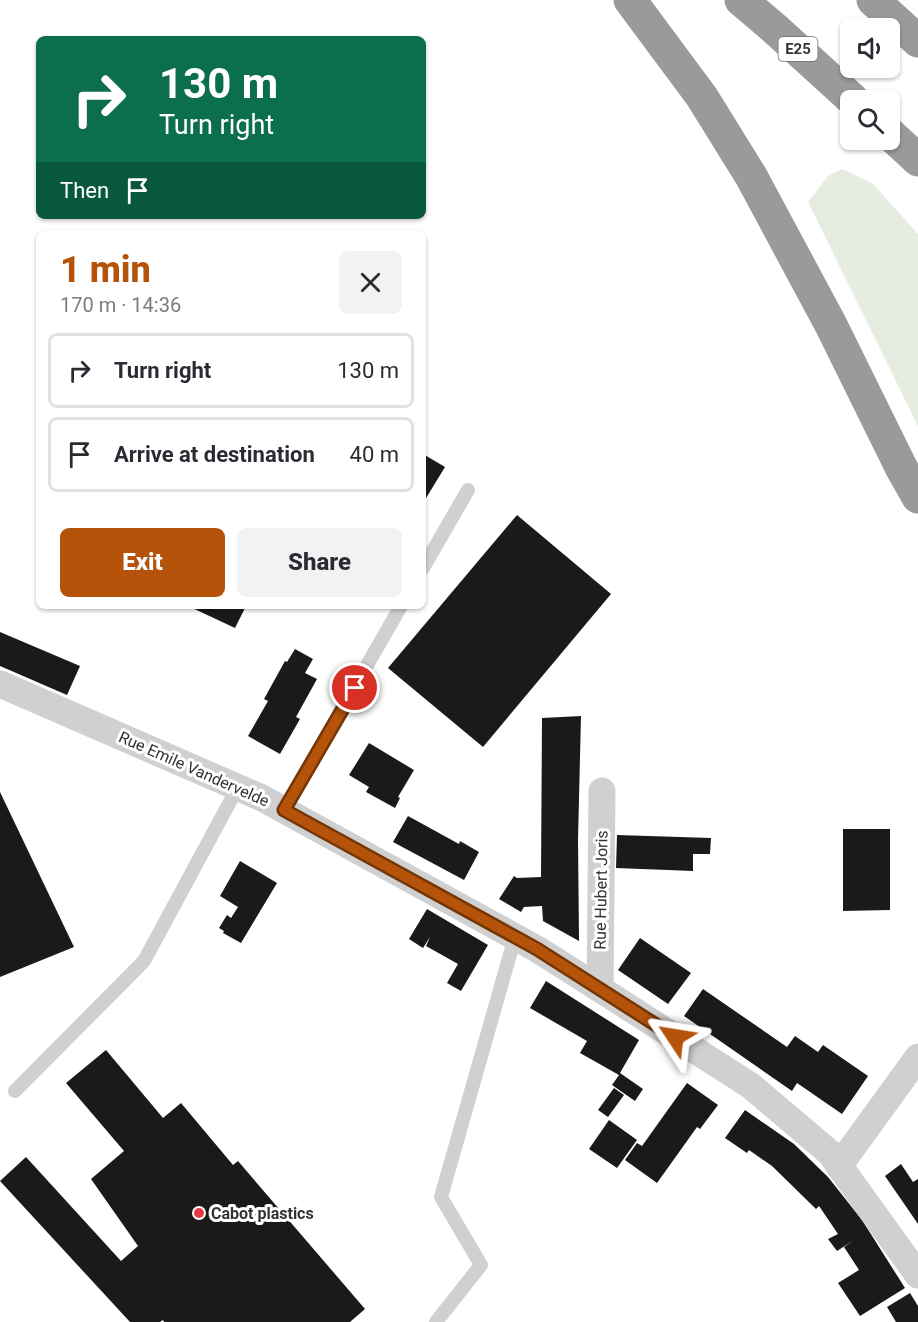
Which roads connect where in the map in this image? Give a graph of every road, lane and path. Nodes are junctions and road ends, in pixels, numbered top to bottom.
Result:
1 (630, 0) edge
2 (741, 0) edge
3 (873, 0) edge
4 (918, 41) edge
5 (843, 90) edge
6 (900, 143) edge
7 (918, 160) edge
8 (468, 490) dead end
9 (918, 497) edge
10 (426, 563) edge
11 (399, 609) edge
12 (0, 684) edge
13 (238, 787) junction
14 (602, 791) dead end
15 (284, 810) junction
16 (515, 937) junction
17 (600, 989) junction
18 (918, 1058) edge
19 (15, 1091) dead end
20 (839, 1166) junction
21 (918, 1275) edge
22 (436, 1322) edge

1 - 9 highway
2 - 5 highway, E25
3 - 4 highway
6 - 7 highway
8 - 10 lane
11 - 15 lane
12 - 13 street, Rue Emile Vandervelde
13 - 15 street, Rue Emile Vandervelde
13 - 19 lane
14 - 17 street, Rue Hubert Joris
15 - 16 street, Rue Emile Vandervelde
16 - 17 street, Rue Emile Vandervelde
16 - 22 lane
17 - 20 street, Rue Emile Vandervelde
18 - 20 street
20 - 21 street, Rue Emile Vandervelde

